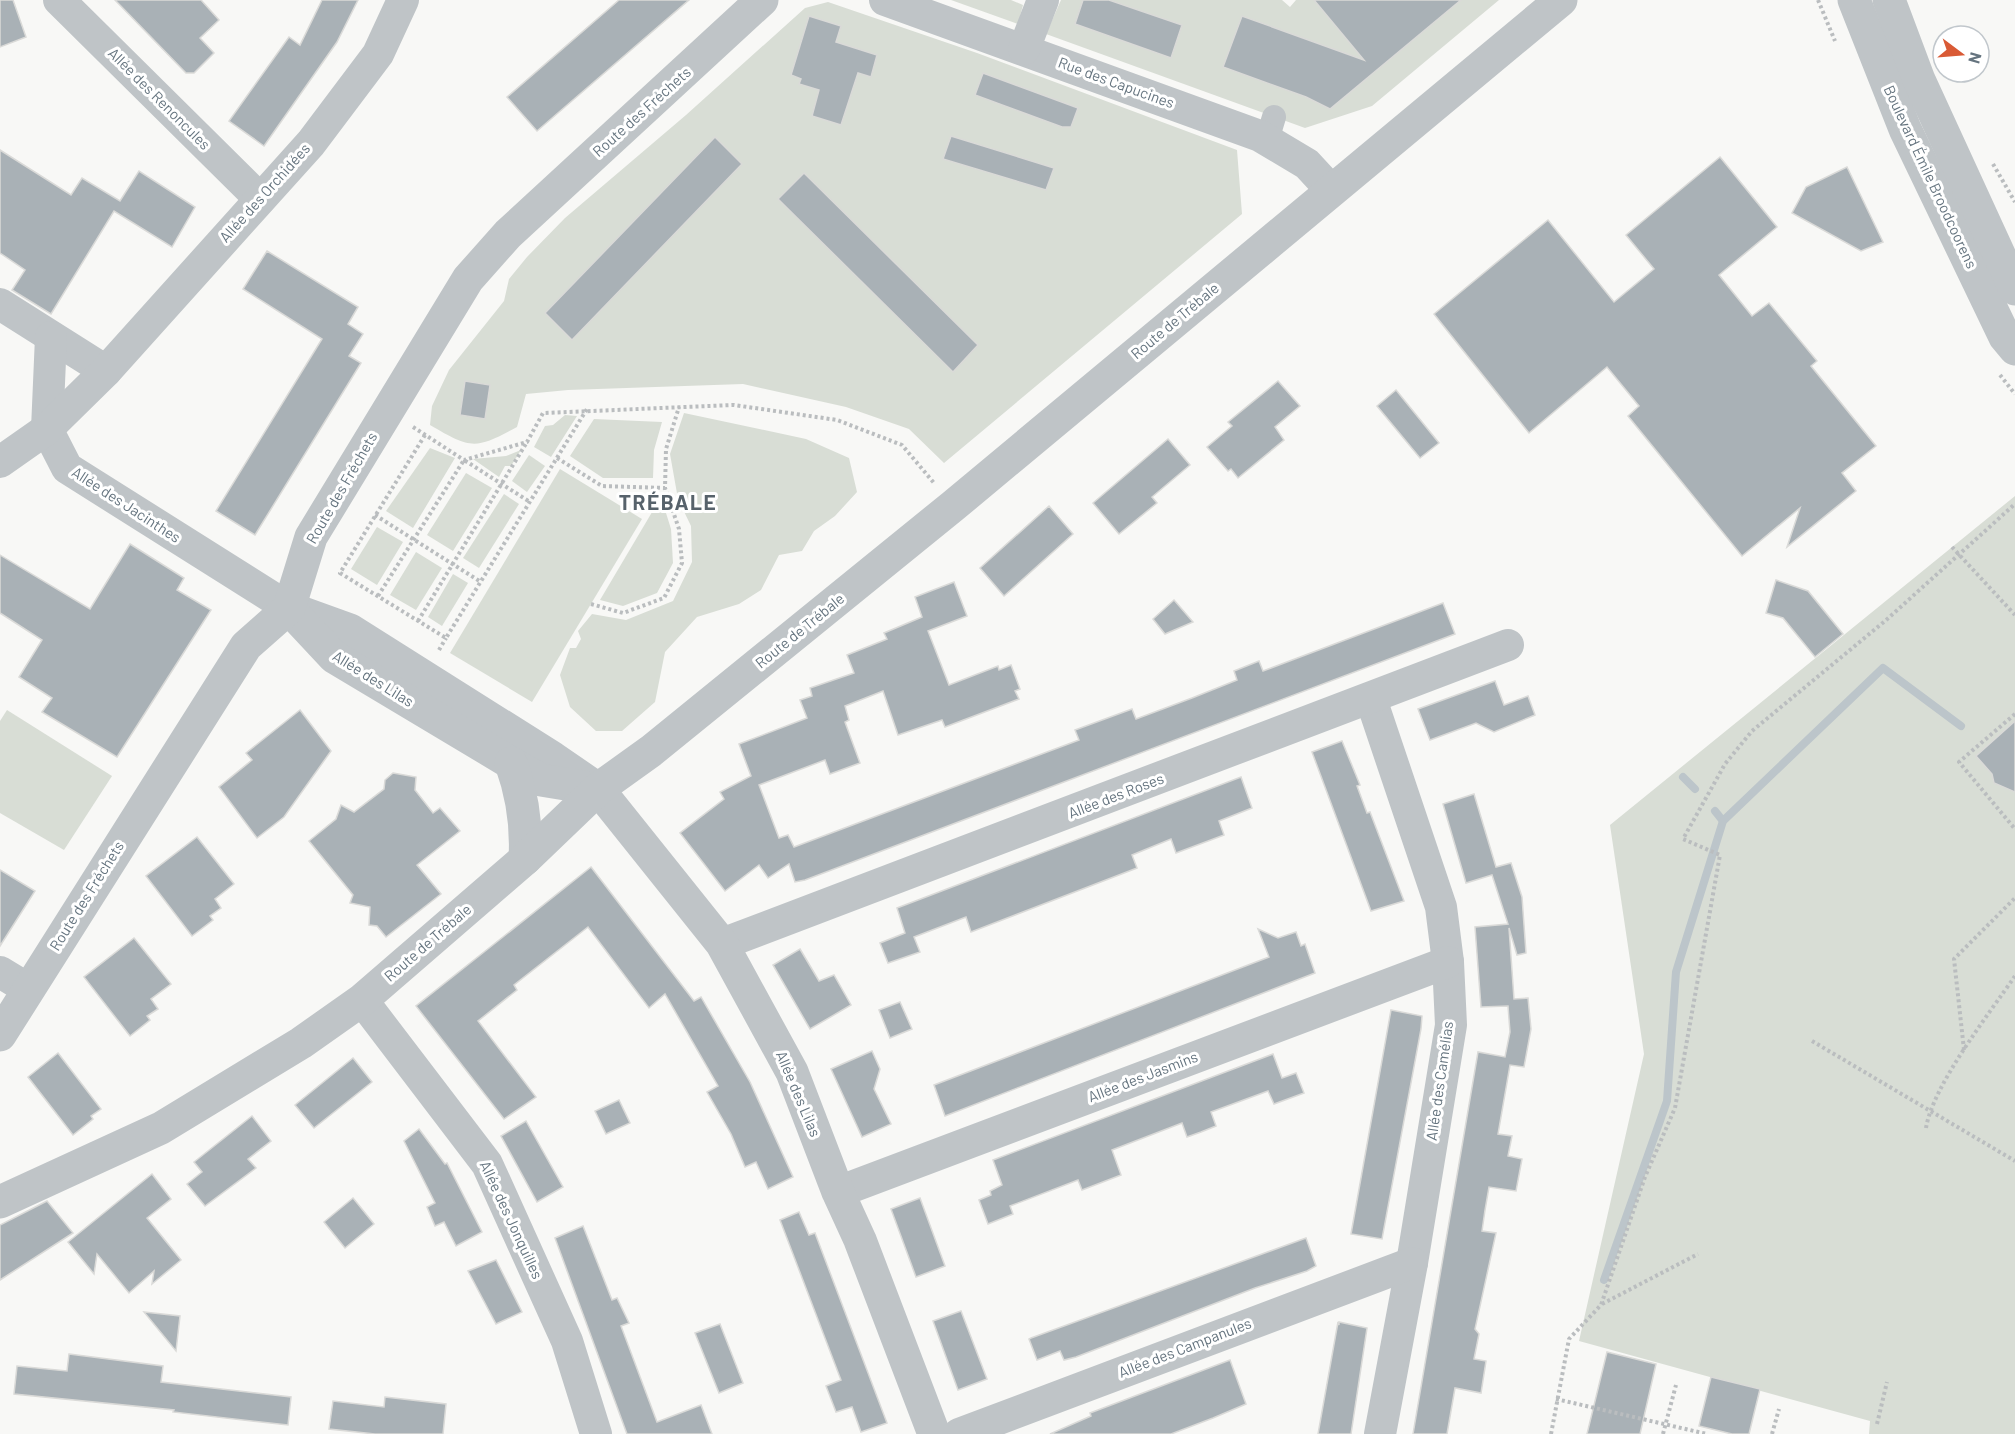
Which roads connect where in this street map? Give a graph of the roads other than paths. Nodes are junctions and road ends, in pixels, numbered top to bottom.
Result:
1 (59, 0) edge
2 (403, 0) edge
3 (762, 0) edge
4 (885, 0) edge
5 (1042, 0) edge
6 (1561, 0) edge
7 (1854, 0) edge
8 (1889, 0) edge
9 (1024, 49) junction
10 (1331, 190) junction
11 (260, 199) junction
12 (2015, 289) edge
13 (0, 304) edge
14 (51, 337) junction
15 (2015, 349) edge
16 (106, 371) junction
17 (47, 429) junction
18 (0, 462) edge
19 (289, 608) junction
20 (1508, 645) dead end
21 (1371, 699) junction
22 (511, 763) junction
23 (598, 789) junction
24 (525, 860) junction
25 (722, 944) junction
26 (1448, 962) junction
27 (0, 972) edge
28 (28, 989) junction
29 (362, 1000) junction
30 (0, 1035) edge
31 (838, 1192) junction
32 (0, 1202) edge
33 (1412, 1263) junction
34 (596, 1434) edge
35 (934, 1434) edge
36 (959, 1434) edge
37 (1380, 1434) edge

1 - 11 street, Allée des Renoncules
2 - 11 street, Allée des Orchidées
3 - 19 street, Route des Fréchets
4 - 9 street, Rue des Capucines
5 - 9 street
6 - 10 street, Route de Trébale
7 - 15 street, Boulevard Émile Broodcoorens
8 - 12 street, Boulevard Émile Broodcoorens
9 - 10 street, Rue des Capucines
10 - 23 street, Route de Trébale
11 - 16 street, Allée des Orchidées
13 - 14 street
14 - 16 street
14 - 17 street, Allée des Jacinthes
16 - 17 street, Allée des Orchidées
17 - 18 street
17 - 19 street, Allée des Jacinthes
19 - 22 street, Allée des Lilas
19 - 23 street, Allée des Lilas
19 - 28 street, Route des Fréchets
20 - 21 street, Allée des Roses
21 - 25 street, Allée des Roses
21 - 26 street, Allée des Camélias
22 - 23 street, Allée des Lilas
22 - 24 street
23 - 24 street, Route de Trébale
23 - 25 street, Allée des Lilas
24 - 29 street, Route de Trébale
25 - 31 street, Allée des Lilas
26 - 31 street, Allée des Jasmins
26 - 33 street, Allée des Camélias
27 - 28 street
28 - 30 street, Route des Fréchets
29 - 32 street, Route de Trébale
29 - 34 street, Allée des Jonquilles
31 - 35 street, Allée des Lilas
33 - 36 street, Allée des Campanules
33 - 37 street, Allée des Camélias

